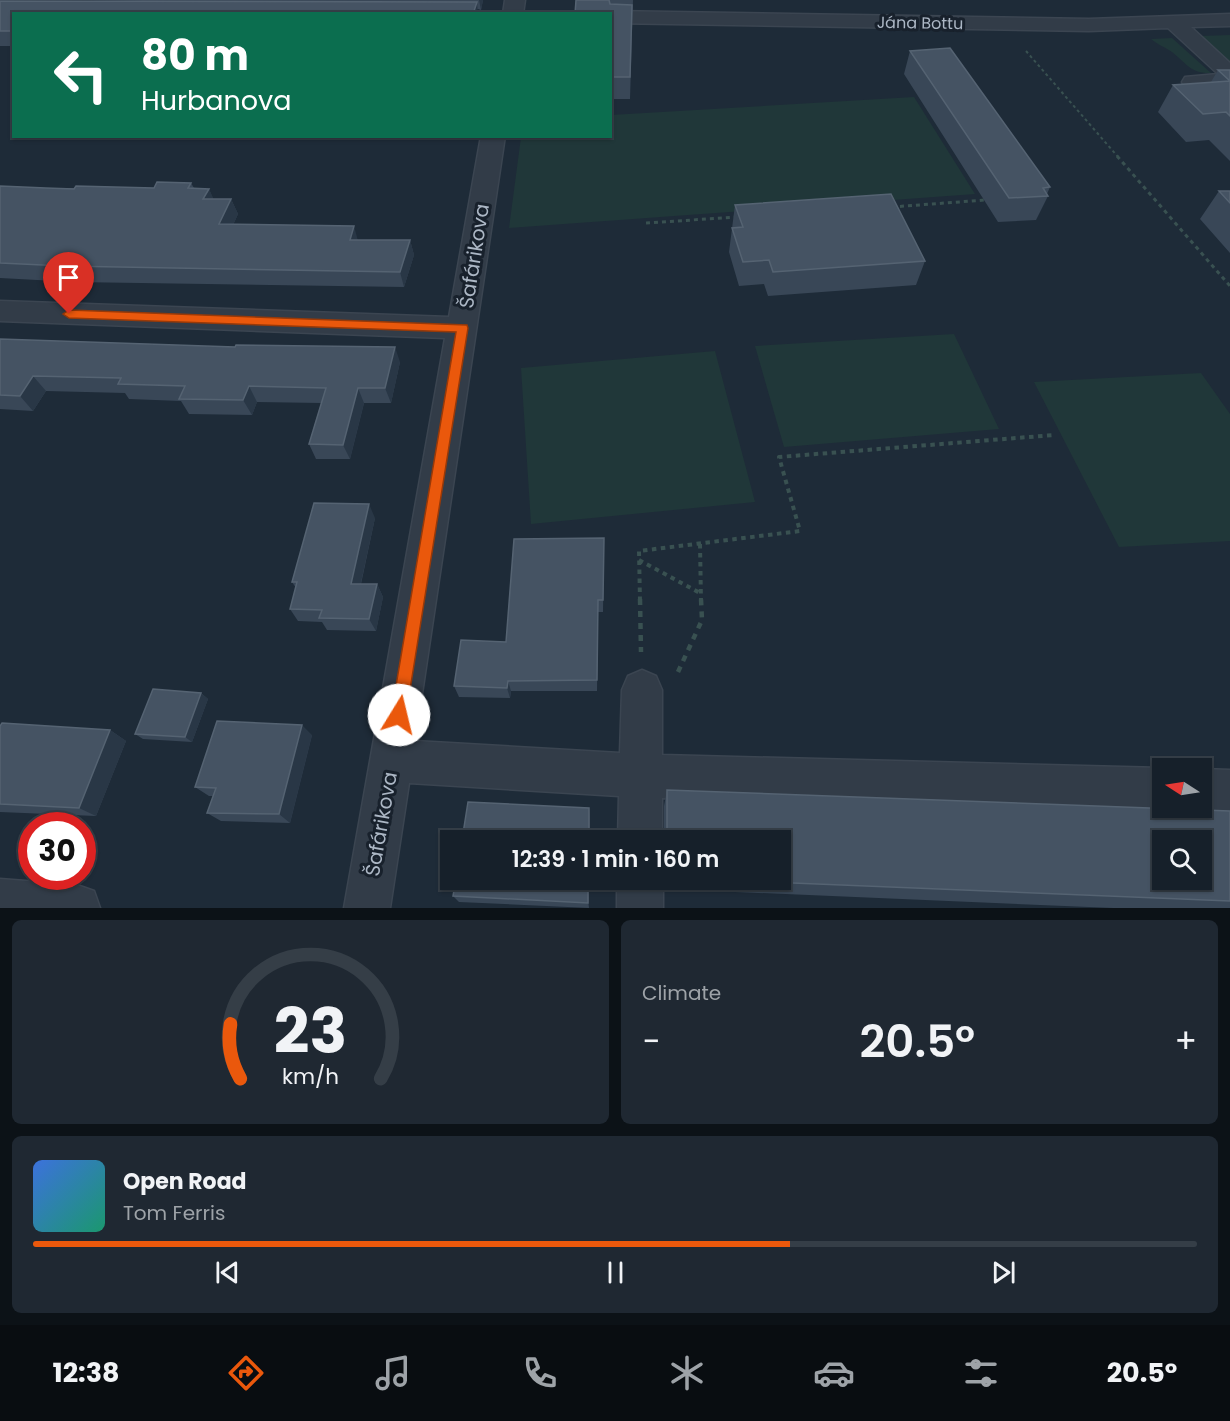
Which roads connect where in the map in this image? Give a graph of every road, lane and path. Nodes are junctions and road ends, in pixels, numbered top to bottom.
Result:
1 (612, 17) edge
2 (1230, 20) edge
3 (1174, 23) junction
4 (1022, 46) dead end
5 (1230, 74) edge
6 (1230, 80) edge
7 (1193, 82) edge
8 (493, 138) edge
9 (985, 200) dead end
10 (891, 207) edge
11 (749, 216) edge
12 (646, 223) dead end
13 (1230, 286) edge
14 (0, 311) edge
15 (462, 328) junction
16 (1054, 435) dead end
17 (700, 543) junction
18 (639, 560) junction
19 (701, 594) junction
20 (642, 690) junction
21 (392, 761) junction
22 (641, 776) junction
23 (1152, 790) edge
24 (1212, 791) edge
25 (1230, 792) edge
26 (640, 830) edge
27 (640, 890) edge
28 (0, 902) edge
29 (77, 908) edge
30 (367, 908) edge
31 (640, 908) edge

1 - 3 street, Jána Bottu
2 - 3 street, Jána Bottu
3 - 5 street
4 - 13 path
6 - 7 street
8 - 15 street, Šafárikova
9 - 10 path
11 - 12 path
14 - 15 street
15 - 21 street, Šafárikova
16 - 17 path
17 - 18 path
17 - 19 path
18 - 19 path
18 - 20 path
19 - 20 path
20 - 22 street
21 - 22 street
21 - 30 street, Šafárikova
22 - 23 street
22 - 26 street
24 - 25 street
27 - 31 street
28 - 29 street

